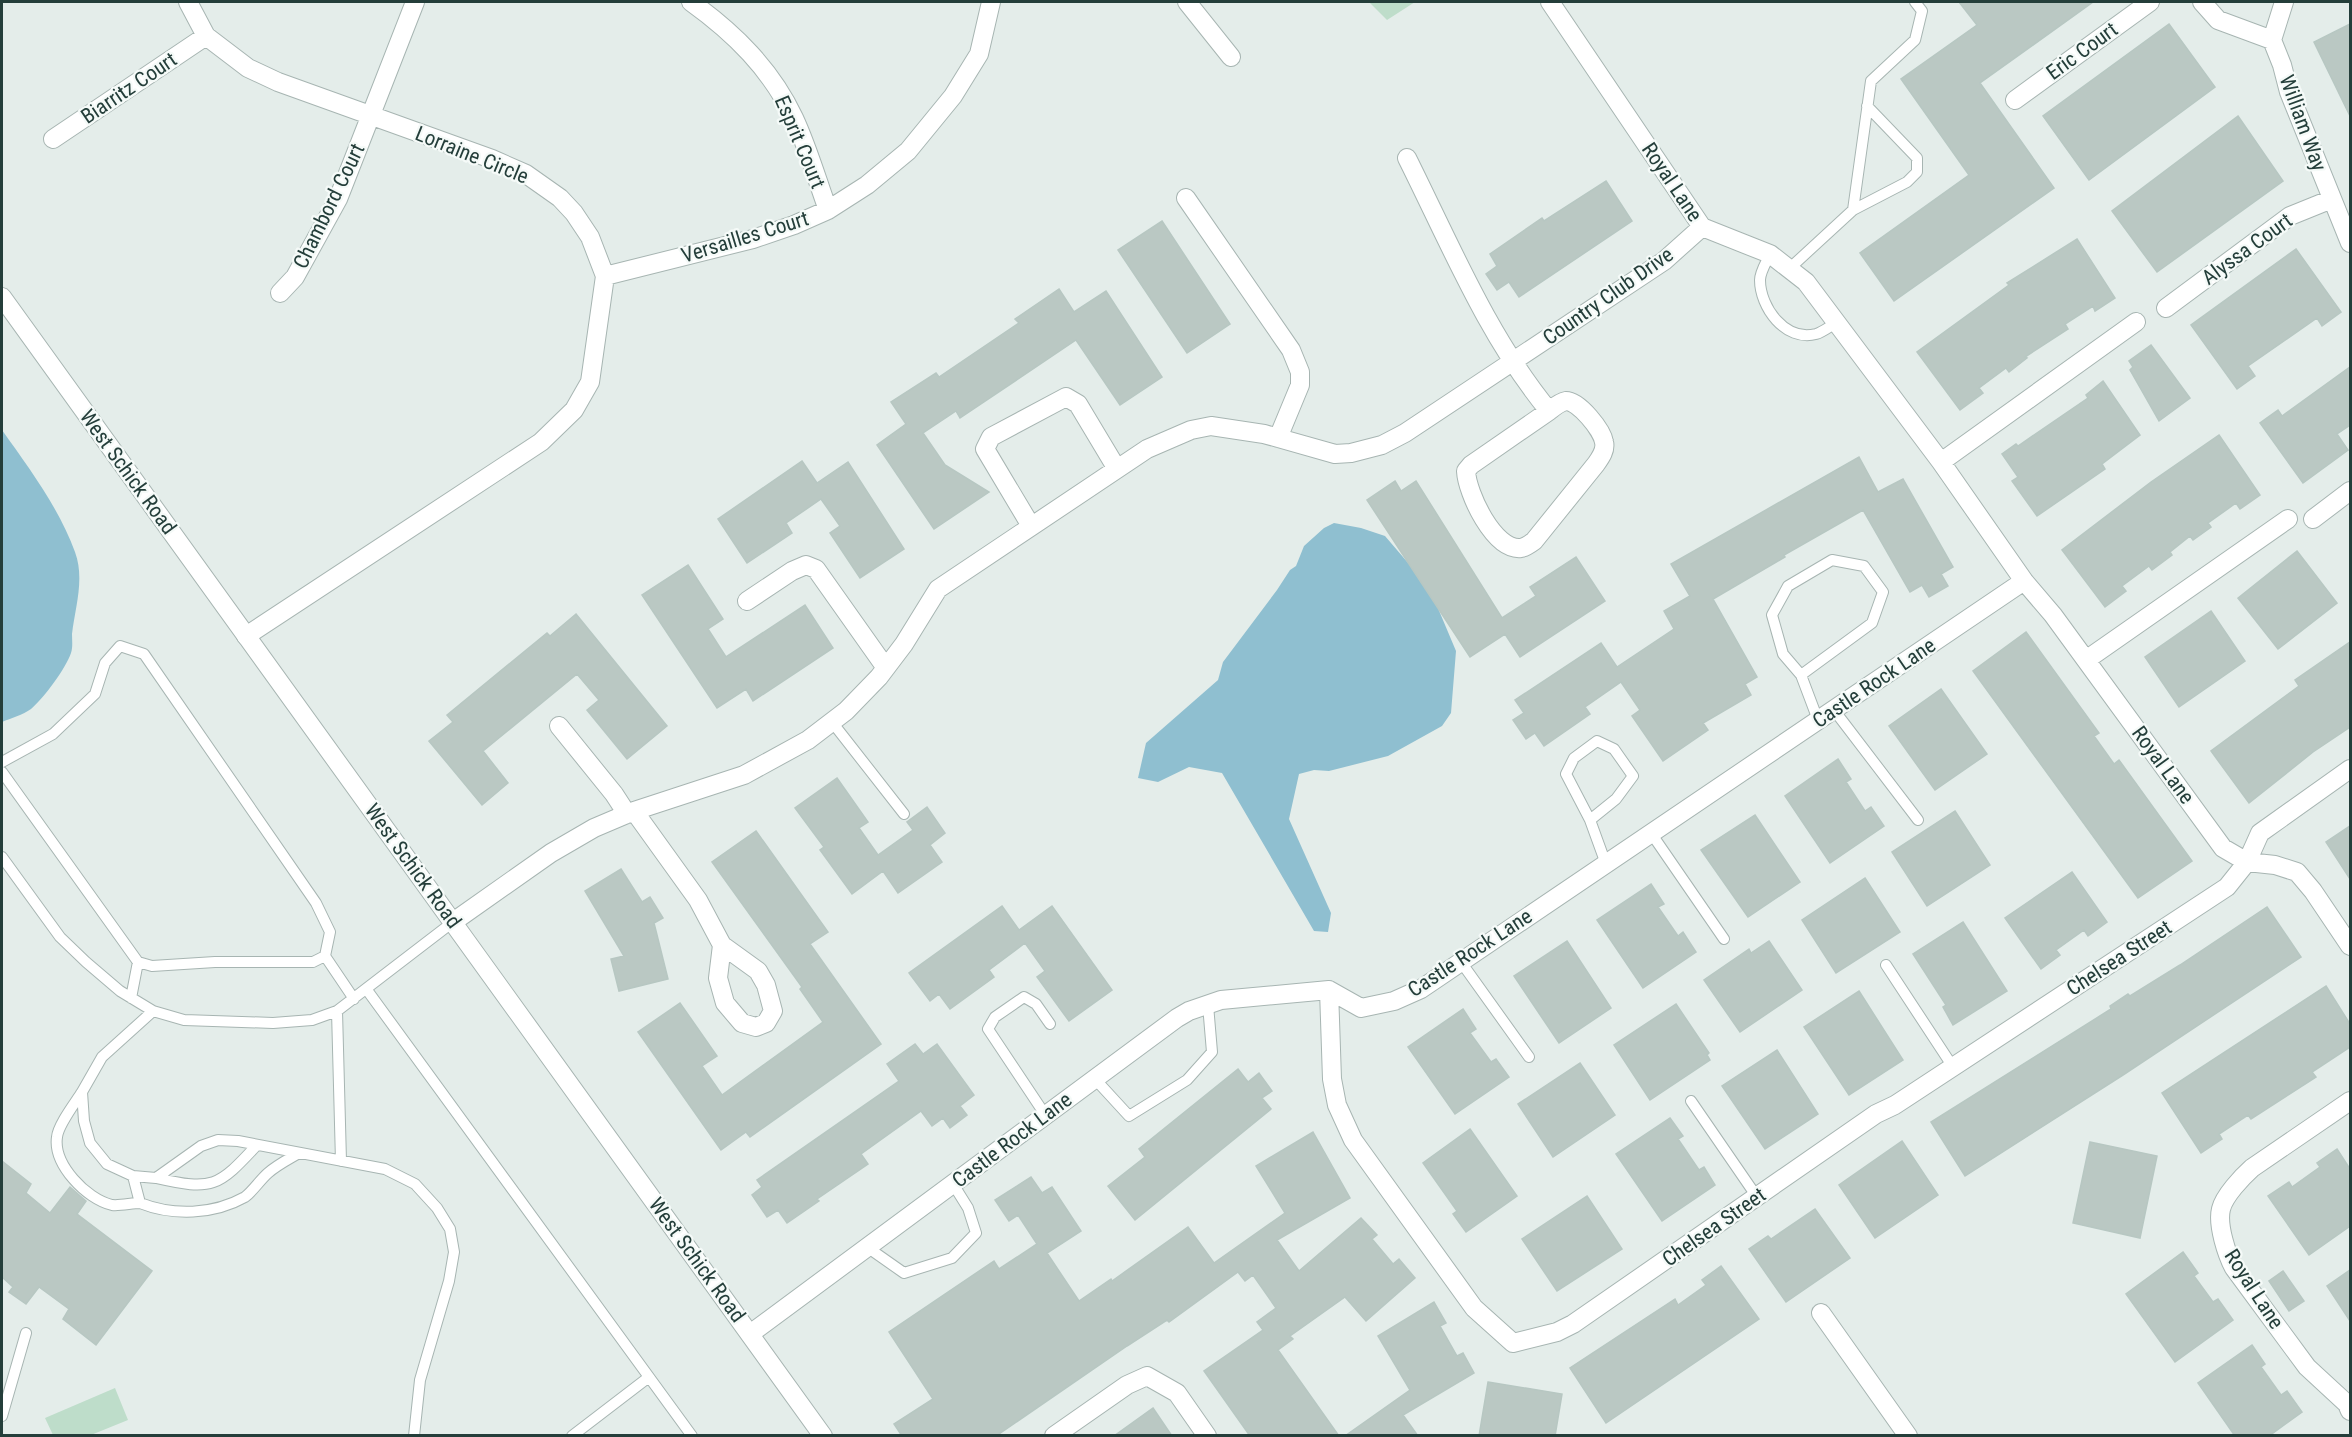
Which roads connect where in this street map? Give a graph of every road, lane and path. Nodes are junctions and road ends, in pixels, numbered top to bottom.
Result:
1 (188, 2) edge
2 (415, 2) edge
3 (690, 2) edge
4 (991, 2) edge
5 (1187, 2) edge
6 (1550, 2) edge
7 (1915, 2) edge
8 (2150, 2) edge
9 (2202, 2) edge
10 (2284, 2) edge
11 (206, 36) junction
12 (2272, 40) junction
13 (1231, 57) dead end
14 (2015, 100) dead end
15 (1867, 106) junction
16 (371, 116) junction
17 (53, 139) dead end
18 (1407, 158) dead end
19 (1186, 198) dead end
20 (2332, 198) junction
21 (828, 210) junction
22 (1853, 210) junction
23 (1702, 227) junction
24 (2350, 243) edge
25 (1770, 254) junction
26 (1790, 268) junction
27 (605, 276) junction
28 (280, 293) dead end
29 (2, 300) edge
30 (2166, 308) dead end
31 (2136, 322) dead end
32 (1836, 323) junction
33 (1512, 362) junction
34 (1550, 411) junction
35 (1278, 438) junction
36 (1941, 462) junction
37 (1117, 469) junction
38 (2350, 491) edge
39 (2288, 519) dead end
40 (2313, 519) dead end
41 (1031, 526) junction
42 (2024, 581) junction
43 (747, 601) dead end
44 (246, 636) junction
45 (2086, 660) junction
46 (886, 668) junction
47 (1801, 675) junction
48 (1834, 710) junction
49 (1818, 720) junction
50 (832, 722) junction
51 (559, 726) dead end
52 (2, 762) edge
53 (2350, 769) edge
54 (2, 772) edge
55 (631, 812) junction
56 (904, 814) dead end
57 (1590, 820) junction
58 (1918, 820) dead end
59 (1650, 833) junction
60 (2, 857) edge
61 (2247, 862) junction
62 (1606, 864) junction
63 (453, 922) junction
64 (1724, 939) dead end
65 (722, 945) dead end
66 (2350, 946) edge
67 (325, 956) junction
68 (138, 962) junction
69 (1461, 962) junction
70 (1886, 965) dead end
71 (367, 990) junction
72 (1329, 990) junction
73 (131, 998) junction
74 (354, 999) junction
75 (1208, 1005) junction
76 (153, 1011) junction
77 (337, 1011) junction
78 (1050, 1024) dead end
79 (1529, 1057) dead end
80 (1953, 1067) junction
81 (1095, 1079) junction
82 (82, 1092) junction
83 (1691, 1101) dead end
84 (2350, 1101) edge
85 (1046, 1116) junction
86 (257, 1145) junction
87 (300, 1153) junction
88 (341, 1161) junction
89 (133, 1176) junction
90 (156, 1178) junction
91 (953, 1184) junction
92 (1757, 1197) junction
93 (140, 1203) junction
94 (867, 1247) junction
95 (1821, 1313) dead end
96 (26, 1333) dead end
97 (750, 1334) junction
98 (649, 1377) junction
99 (2349, 1405) edge
100 (2, 1416) edge
101 (414, 1436) edge
102 (572, 1436) edge
103 (692, 1436) edge
104 (824, 1436) edge
105 (1054, 1436) edge
106 (1207, 1436) edge
107 (1908, 1436) edge

1 - 11 street, Lorraine Circle
2 - 16 street, Chambord Court
3 - 21 street, Esprit Court
4 - 21 street, Versailles Court
5 - 13 street
6 - 23 street, Royal Lane
7 - 15 lane
8 - 14 street, Eric Court
9 - 12 street
10 - 12 street
11 - 16 street, Lorraine Circle
11 - 17 street, Biarritz Court
12 - 20 street, William Way
15 - 22 lane
15 - 22 lane
16 - 27 street, Lorraine Circle
16 - 28 street, Chambord Court
18 - 33 street
19 - 35 street
20 - 24 street, William Way
20 - 30 street, Alyssa Court
21 - 27 street, Versailles Court
22 - 26 lane
23 - 25 street, Royal Lane
23 - 33 street, Country Club Drive
25 - 26 street, Royal Lane
25 - 32 lane
26 - 32 street, Royal Lane
27 - 44 street, Lorraine Circle
29 - 44 street, West Schick Road
31 - 36 street
32 - 36 street, Royal Lane
33 - 34 street
33 - 35 street, Country Club Drive
34 - 34 street
35 - 37 street, Country Club Drive
36 - 42 street, Royal Lane
37 - 41 street, Country Club Drive
37 - 41 street
38 - 40 street
39 - 45 street
41 - 46 street, Country Club Drive
42 - 45 street, Royal Lane
42 - 48 street, Castle Rock Lane
43 - 46 street
44 - 63 street, West Schick Road
45 - 61 street, Royal Lane
46 - 50 street, Country Club Drive
47 - 47 lane
47 - 49 lane
48 - 49 street, Castle Rock Lane
48 - 58 lane
49 - 59 street, Castle Rock Lane
50 - 55 street, Country Club Drive
50 - 56 lane
51 - 55 street
52 - 67 lane
53 - 61 street
54 - 68 lane
55 - 63 street, Country Club Drive
55 - 65 street
57 - 57 lane
57 - 62 lane
59 - 62 street, Castle Rock Lane
59 - 64 lane
60 - 73 lane
61 - 66 street, Royal Lane
61 - 80 street, Chelsea Street
62 - 69 street, Castle Rock Lane
63 - 71 lane
63 - 97 street, West Schick Road
67 - 68 lane
67 - 74 lane
68 - 73 lane
69 - 72 street, Castle Rock Lane
69 - 79 lane
70 - 80 lane
71 - 74 lane
71 - 98 lane
72 - 75 street, Castle Rock Lane
72 - 92 street, Chelsea Street
73 - 76 lane
74 - 77 lane
75 - 81 street, Castle Rock Lane
75 - 81 lane
76 - 77 lane
76 - 82 lane
77 - 88 lane
78 - 85 lane
80 - 92 street, Chelsea Street
81 - 85 street, Castle Rock Lane
82 - 89 lane
82 - 93 lane
83 - 92 lane
84 - 99 street, Royal Lane
85 - 91 street, Castle Rock Lane
86 - 87 lane
86 - 90 lane
86 - 90 lane
87 - 88 lane
87 - 93 lane
88 - 101 lane
89 - 90 lane
89 - 93 lane
91 - 94 street, Castle Rock Lane
91 - 94 lane
94 - 97 street, Castle Rock Lane
95 - 107 street
96 - 100 lane
97 - 104 street, West Schick Road
98 - 102 lane
98 - 103 lane
105 - 106 street

